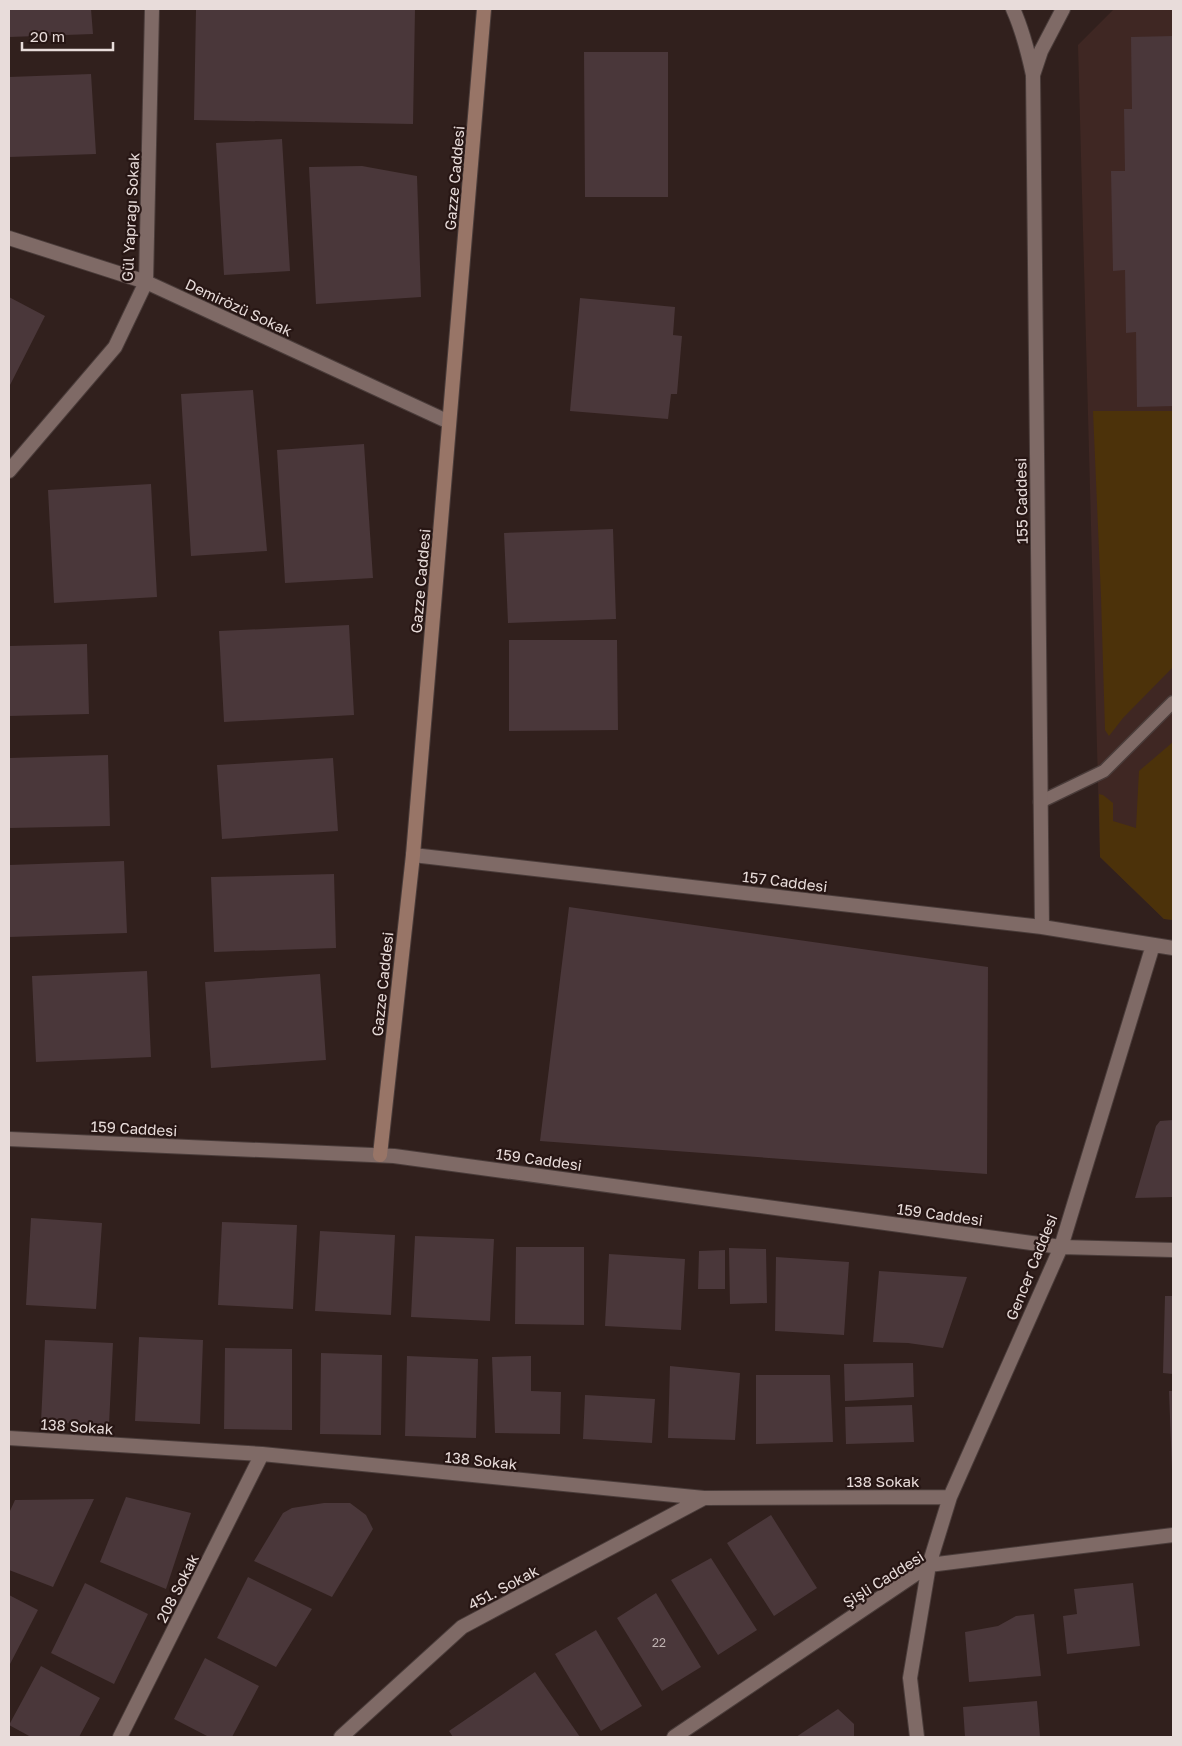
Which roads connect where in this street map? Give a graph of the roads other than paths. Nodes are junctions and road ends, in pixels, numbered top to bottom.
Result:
1 (152, 9) edge
2 (484, 9) edge
3 (1013, 9) edge
4 (1063, 9) edge
5 (1033, 76) junction
6 (9, 238) edge
7 (146, 282) junction
8 (449, 422) junction
9 (9, 471) edge
10 (1173, 702) edge
11 (1040, 802) junction
12 (413, 855) junction
13 (1042, 927) junction
14 (1153, 946) junction
15 (1173, 948) edge
16 (9, 1139) edge
17 (380, 1156) junction
18 (1061, 1246) junction
19 (1173, 1250) edge
20 (9, 1438) edge
21 (262, 1454) junction
22 (950, 1497) junction
23 (704, 1498) junction
24 (1173, 1535) edge
25 (929, 1566) junction
26 (120, 1737) edge
27 (341, 1737) edge
28 (674, 1737) edge
29 (917, 1737) edge

1 - 7 street, Gül Yaprağı Sokak
2 - 8 main road, Gazze Caddesi
3 - 5 street, 155 Caddesi
4 - 5 street, 155 Caddesi
5 - 11 street, 155 Caddesi
6 - 7 street, Demirözü Sokak
7 - 8 street, Demirözü Sokak
7 - 9 street, Gül Yaprağı Sokak
8 - 12 main road, Gazze Caddesi
10 - 11 lane
11 - 13 street, 155 Caddesi
12 - 13 street, 157 Caddesi
12 - 17 main road, Gazze Caddesi
13 - 14 street, 157 Caddesi
14 - 15 street, 157 Caddesi
14 - 18 street, Gencer Caddesi
16 - 17 street, 159 Caddesi
17 - 18 street, 159 Caddesi
18 - 19 street, 159 Caddesi
18 - 22 street, Gencer Caddesi
20 - 21 street, 138 Sokak
21 - 23 street, 138 Sokak
21 - 26 street, 208 Sokak
22 - 23 street, 138 Sokak
22 - 25 street, Gencer Caddesi
23 - 27 street, 451. Sokak
24 - 25 street, Şişli Caddesi
25 - 28 street, Şişli Caddesi
25 - 29 street, Gencer Caddesi

